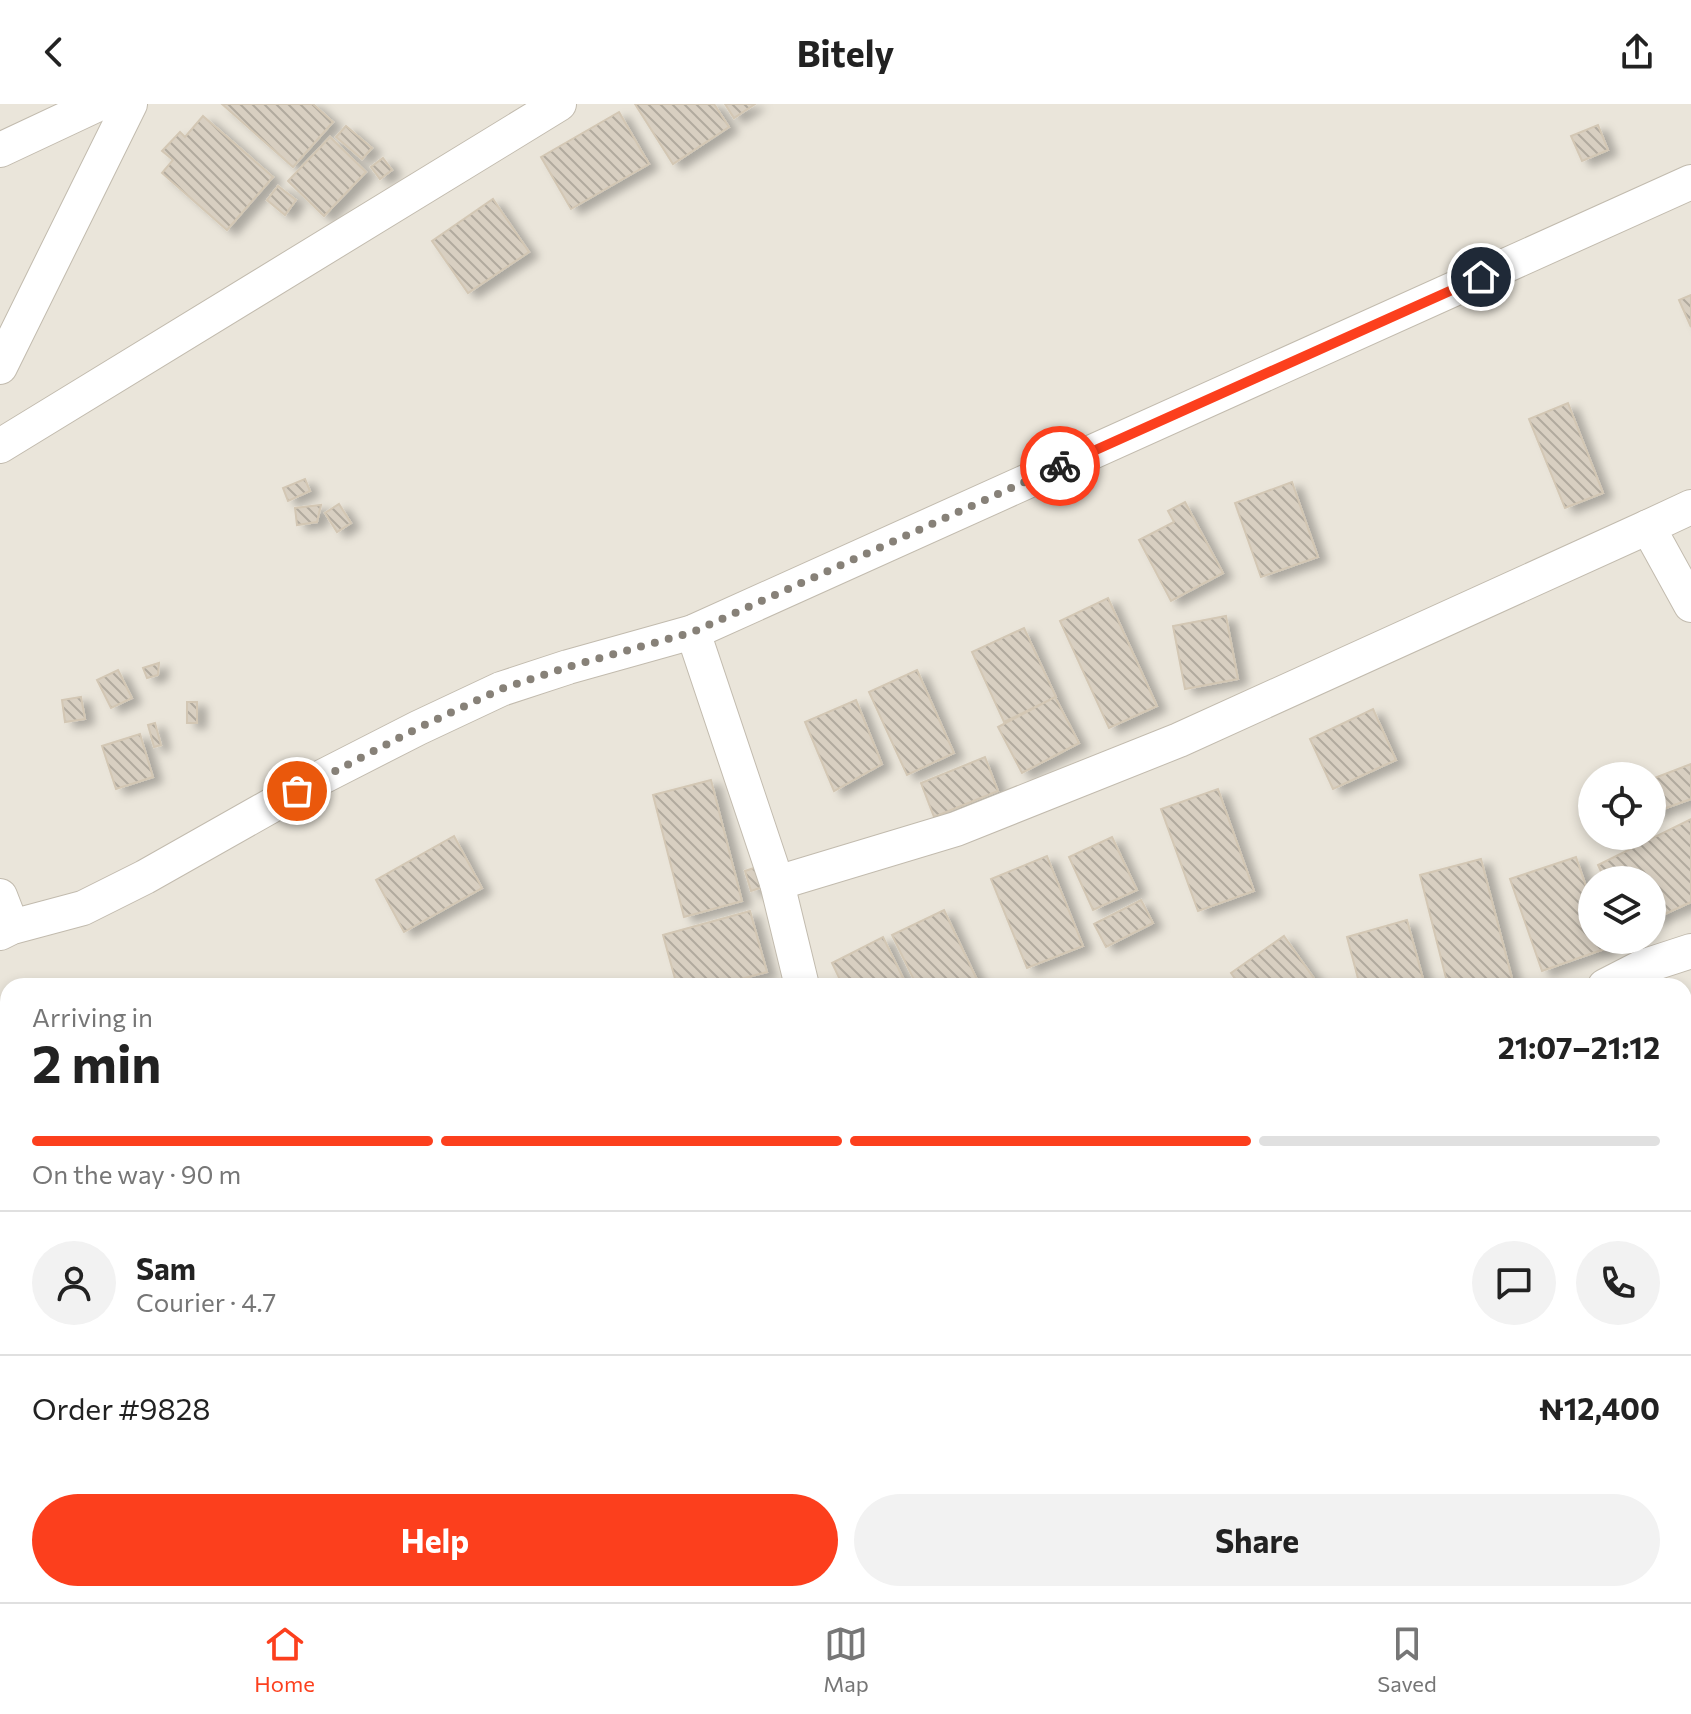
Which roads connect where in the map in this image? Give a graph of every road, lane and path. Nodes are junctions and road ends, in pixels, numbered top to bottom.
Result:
1 (98, 104) edge
2 (130, 104) edge
3 (559, 104) edge
4 (0, 150) edge
5 (1691, 182) edge
6 (0, 367) edge
7 (0, 446) edge
8 (1691, 507) edge
9 (1648, 527) junction
10 (1691, 605) edge
11 (693, 632) junction
12 (777, 883) junction
13 (4, 919) edge
14 (1691, 951) edge
15 (1648, 977) edge
16 (800, 978) edge

1 - 4 street
2 - 6 street
3 - 7 street
5 - 11 street
8 - 9 street
9 - 10 street
9 - 12 street
11 - 12 street
11 - 13 street
12 - 16 street
14 - 15 street

